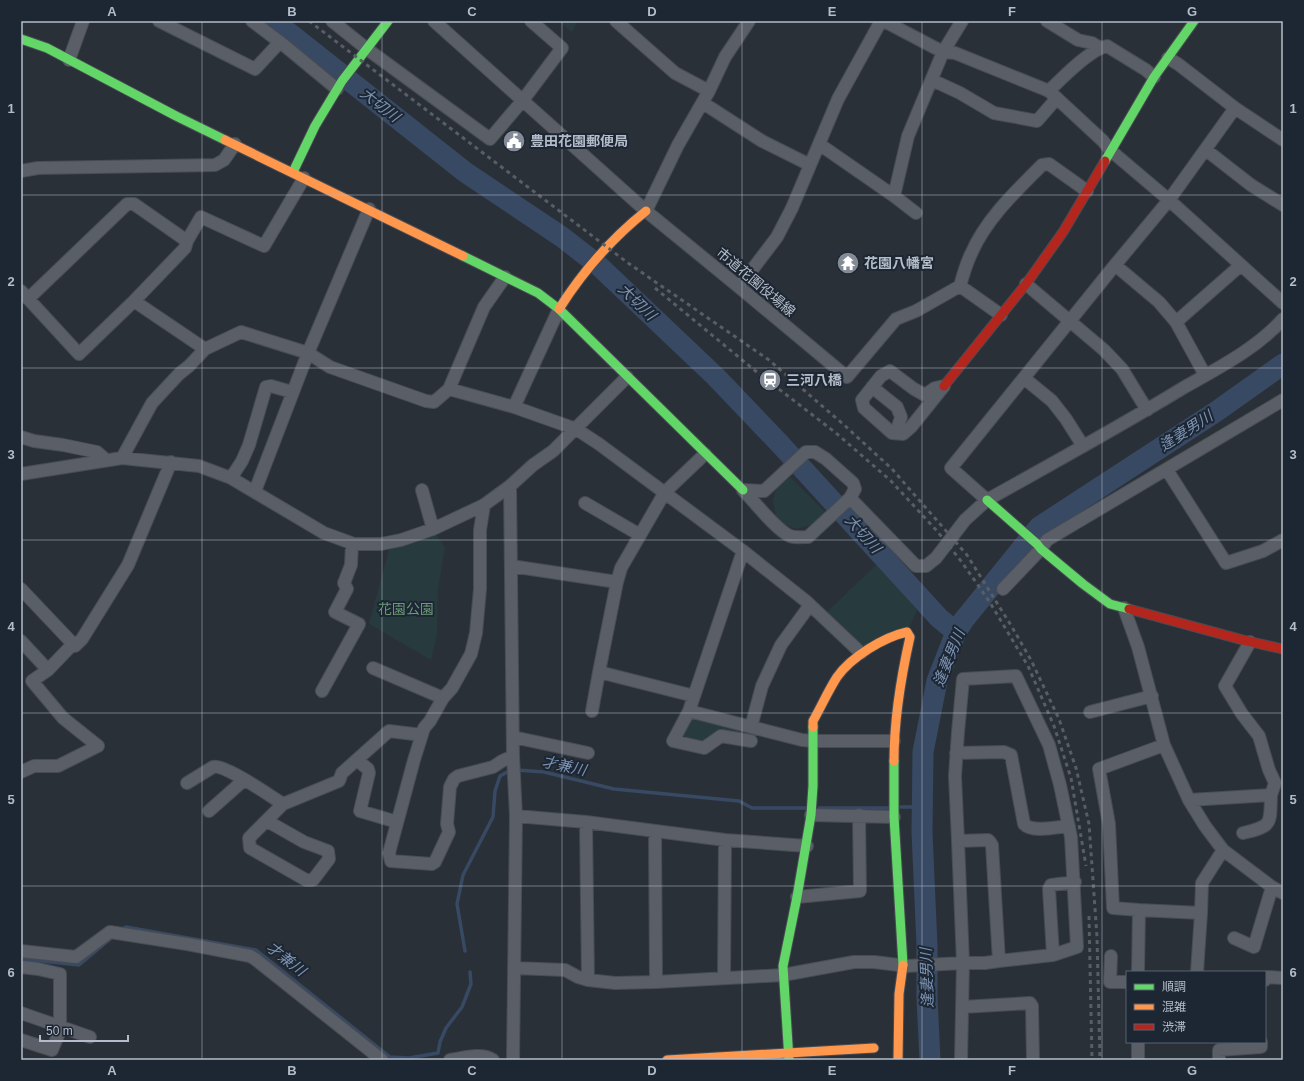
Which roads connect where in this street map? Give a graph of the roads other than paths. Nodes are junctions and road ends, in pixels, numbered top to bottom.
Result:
1 (83, 21) edge
2 (159, 21) edge
3 (252, 21) edge
4 (332, 21) edge
5 (388, 21) edge
6 (434, 21) edge
7 (531, 21) edge
8 (616, 21) edge
9 (749, 21) edge
10 (883, 21) edge
11 (962, 21) edge
12 (1048, 21) edge
13 (1194, 21) edge
14 (21, 39) edge
15 (280, 42) junction
16 (1100, 48) junction
17 (367, 49) junction
18 (943, 52) junction
19 (1168, 58) junction
20 (69, 60) junction
21 (1154, 77) junction
22 (932, 80) junction
23 (340, 85) junction
24 (709, 91) junction
25 (1053, 95) junction
26 (523, 100) junction
27 (703, 103) junction
28 (1235, 108) junction
29 (1283, 140) edge
30 (235, 144) junction
31 (819, 144) junction
32 (1110, 150) junction
33 (1206, 150) junction
34 (810, 165) junction
35 (21, 171) edge
36 (293, 172) junction
37 (304, 178) junction
38 (1087, 191) junction
39 (894, 196) junction
40 (1169, 200) junction
41 (1283, 205) edge
42 (369, 210) junction
43 (646, 211) junction
44 (916, 214) dead end
45 (187, 242) junction
46 (1115, 265) junction
47 (1241, 265) junction
48 (506, 277) junction
49 (1026, 284) junction
50 (960, 286) junction
51 (739, 287) junction
52 (25, 295) edge
53 (134, 301) junction
54 (1283, 303) edge
55 (559, 309) junction
56 (1001, 315) junction
57 (1283, 319) edge
58 (1070, 321) junction
59 (1176, 322) junction
60 (205, 349) junction
61 (308, 353) junction
62 (1205, 375) junction
63 (627, 377) junction
64 (1024, 378) junction
65 (944, 386) junction
66 (872, 387) junction
67 (450, 389) junction
68 (292, 392) junction
69 (925, 395) junction
70 (1283, 400) edge
71 (514, 407) junction
72 (925, 409) junction
73 (1147, 410) junction
74 (576, 429) junction
75 (896, 433) junction
76 (21, 437) edge
77 (1083, 446) junction
78 (705, 454) junction
79 (122, 458) junction
80 (106, 460) junction
81 (171, 462) junction
82 (1167, 470) junction
83 (21, 474) edge
84 (231, 478) junction
85 (510, 486) junction
86 (422, 490) dead end
87 (743, 490) junction
88 (255, 491) junction
89 (764, 491) junction
90 (665, 492) junction
91 (850, 498) junction
92 (987, 500) junction
93 (585, 503) dead end
94 (484, 505) junction
95 (765, 513) junction
96 (434, 529) junction
97 (640, 536) junction
98 (1283, 540) edge
99 (352, 544) junction
100 (1039, 546) junction
101 (743, 551) junction
102 (511, 566) junction
103 (617, 582) junction
104 (21, 589) edge
105 (1003, 589) dead end
106 (810, 605) junction
107 (1124, 608) junction
108 (22, 642) edge
109 (1250, 642) junction
110 (73, 644) junction
111 (1283, 649) edge
112 (861, 653) junction
113 (373, 668) dead end
114 (48, 670) junction
115 (599, 672) junction
116 (322, 691) dead end
117 (694, 696) junction
118 (1152, 696) junction
119 (443, 698) junction
120 (592, 711) dead end
121 (689, 711) junction
122 (1090, 712) dead end
123 (751, 727) junction
124 (422, 735) junction
125 (513, 737) junction
126 (751, 741) dead end
127 (813, 741) junction
128 (894, 741) junction
129 (1164, 745) junction
130 (588, 753) dead end
131 (956, 753) junction
132 (357, 760) junction
133 (514, 766) junction
134 (21, 772) edge
135 (244, 780) junction
136 (187, 783) dead end
137 (1271, 795) junction
138 (1189, 800) junction
139 (283, 804) junction
140 (209, 811) dead end
141 (811, 815) junction
142 (859, 815) junction
143 (516, 816) junction
144 (894, 817) junction
145 (267, 821) junction
146 (397, 822) junction
147 (586, 822) junction
148 (1069, 826) junction
149 (655, 831) junction
150 (1243, 833) dead end
151 (725, 840) junction
152 (958, 841) junction
153 (807, 846) junction
154 (1223, 850) junction
155 (1074, 882) junction
156 (1272, 887) junction
157 (1283, 894) edge
158 (798, 897) junction
159 (1139, 910) junction
160 (1200, 913) junction
161 (1234, 938) dead end
162 (21, 951) edge
163 (1053, 955) junction
164 (1111, 956) dead end
165 (999, 961) junction
166 (959, 963) junction
167 (905, 965) junction
168 (21, 967) edge
169 (514, 968) junction
170 (1138, 971) edge
171 (1197, 971) edge
172 (783, 975) junction
173 (724, 978) junction
174 (1283, 978) edge
175 (1266, 979) edge
176 (588, 980) junction
177 (656, 982) junction
178 (1126, 982) edge
179 (962, 1007) junction
180 (21, 1013) edge
181 (60, 1026) junction
182 (90, 1037) dead end
183 (21, 1040) edge
184 (1138, 1043) edge
185 (1261, 1043) edge
186 (874, 1048) dead end
187 (789, 1056) edge
188 (382, 1060) edge
189 (450, 1060) edge
190 (493, 1060) edge
191 (513, 1060) edge
192 (667, 1060) edge
193 (898, 1060) edge
194 (961, 1060) edge
195 (1033, 1060) edge
196 (1138, 1060) edge
197 (1219, 1060) edge

1 - 20 street
2 - 15 street
3 - 15 street
4 - 17 street
5 - 17 street
6 - 26 street, 市道花園役場線
7 - 26 street
8 - 24 street
9 - 24 street
10 - 18 street
10 - 31 street
11 - 18 street
12 - 16 street
13 - 19 street
14 - 20 street
15 - 23 street
16 - 21 street
16 - 25 street
17 - 23 street
17 - 26 street
18 - 22 street
18 - 25 street
19 - 21 street
19 - 28 street
20 - 30 street
21 - 32 street
22 - 25 street
22 - 39 street
23 - 36 street
24 - 27 street
25 - 32 street
26 - 43 street, 市道花園役場線
27 - 34 street
27 - 43 street
28 - 29 street
28 - 33 street
30 - 35 street
30 - 36 street
31 - 34 street
31 - 39 street
32 - 38 street
32 - 40 street
33 - 40 street
33 - 41 street
34 - 51 street
36 - 37 street
37 - 42 street
37 - 45 street
38 - 49 street
38 - 50 street
39 - 44 street
40 - 46 street
40 - 47 street
42 - 48 street
42 - 61 street
43 - 51 street, 市道花園役場線
43 - 55 street
45 - 52 street
45 - 53 street
46 - 58 street
46 - 59 street
47 - 54 street
47 - 59 street
48 - 55 street
48 - 67 street
49 - 56 street
49 - 58 street
50 - 51 street, 市道花園役場線
50 - 56 street
52 - 53 street
53 - 60 street
55 - 63 street
55 - 71 street
56 - 65 street
57 - 62 street
58 - 64 street
58 - 73 street
59 - 62 street
60 - 61 street
60 - 79 street
61 - 67 street
61 - 68 street
62 - 73 street
63 - 74 street
63 - 78 street
64 - 77 street
64 - 92 street
65 - 69 street
65 - 72 street
66 - 69 street
66 - 75 street
66 - 75 street
67 - 71 street
68 - 84 street
68 - 88 street
69 - 72 street
70 - 82 street
71 - 74 street
72 - 75 street
73 - 77 street
74 - 85 street
74 - 90 street
76 - 80 street
77 - 92 street
78 - 87 street
78 - 90 street
79 - 80 street
79 - 81 street
80 - 83 street
81 - 84 street
81 - 110 street
82 - 98 street
82 - 100 street
84 - 88 street
85 - 94 street
85 - 102 street
86 - 96 street
87 - 89 street
87 - 95 street
88 - 99 street
89 - 91 street
89 - 95 street
90 - 97 street
90 - 101 street
91 - 92 street
91 - 95 street
92 - 100 street
93 - 97 street
94 - 96 street
94 - 119 street
96 - 99 street
97 - 103 street
99 - 116 street
100 - 105 street
100 - 107 street
101 - 106 street
101 - 117 street
102 - 103 street
102 - 125 street
103 - 115 street
104 - 110 street
106 - 112 street
106 - 123 street
107 - 109 street
107 - 118 street
108 - 114 street
109 - 111 street
109 - 137 street
110 - 114 street
112 - 127 street
112 - 128 street
113 - 119 street
114 - 134 street
115 - 117 street
115 - 120 street
117 - 121 street
118 - 122 street
118 - 129 street
119 - 124 street
121 - 123 street
121 - 126 street
123 - 127 street
124 - 132 street
124 - 146 street
125 - 130 street
125 - 133 street
127 - 128 street
127 - 141 street
128 - 144 street
129 - 138 street
129 - 159 street
131 - 148 street
131 - 148 street
131 - 152 street
132 - 139 street
132 - 146 street
133 - 143 street
133 - 146 street
135 - 136 street
135 - 139 street
135 - 140 street
137 - 138 street
137 - 150 street
138 - 154 street
139 - 145 street
141 - 142 street
141 - 153 street
142 - 144 street
142 - 158 street
143 - 147 street
143 - 169 street
144 - 167 street
145 - 145 street
147 - 149 street
147 - 176 street
148 - 155 street
149 - 151 street
149 - 177 street
151 - 153 street
151 - 173 street
152 - 165 street
152 - 166 street
153 - 158 street
154 - 156 street
154 - 160 street
155 - 163 street
155 - 163 street
156 - 157 street
156 - 161 street
158 - 172 street
159 - 160 street
159 - 170 street
160 - 171 street
162 - 188 street
163 - 165 street
164 - 178 street
165 - 166 street
166 - 167 street
166 - 179 street
167 - 172 street
167 - 193 street
168 - 181 street
169 - 176 street
169 - 191 street
172 - 173 street
172 - 187 street
173 - 177 street
174 - 175 street
176 - 177 street
179 - 194 street
179 - 195 street
180 - 181 street
181 - 182 street
181 - 183 street
184 - 196 street
185 - 197 street
186 - 187 street
187 - 192 street
189 - 190 street

